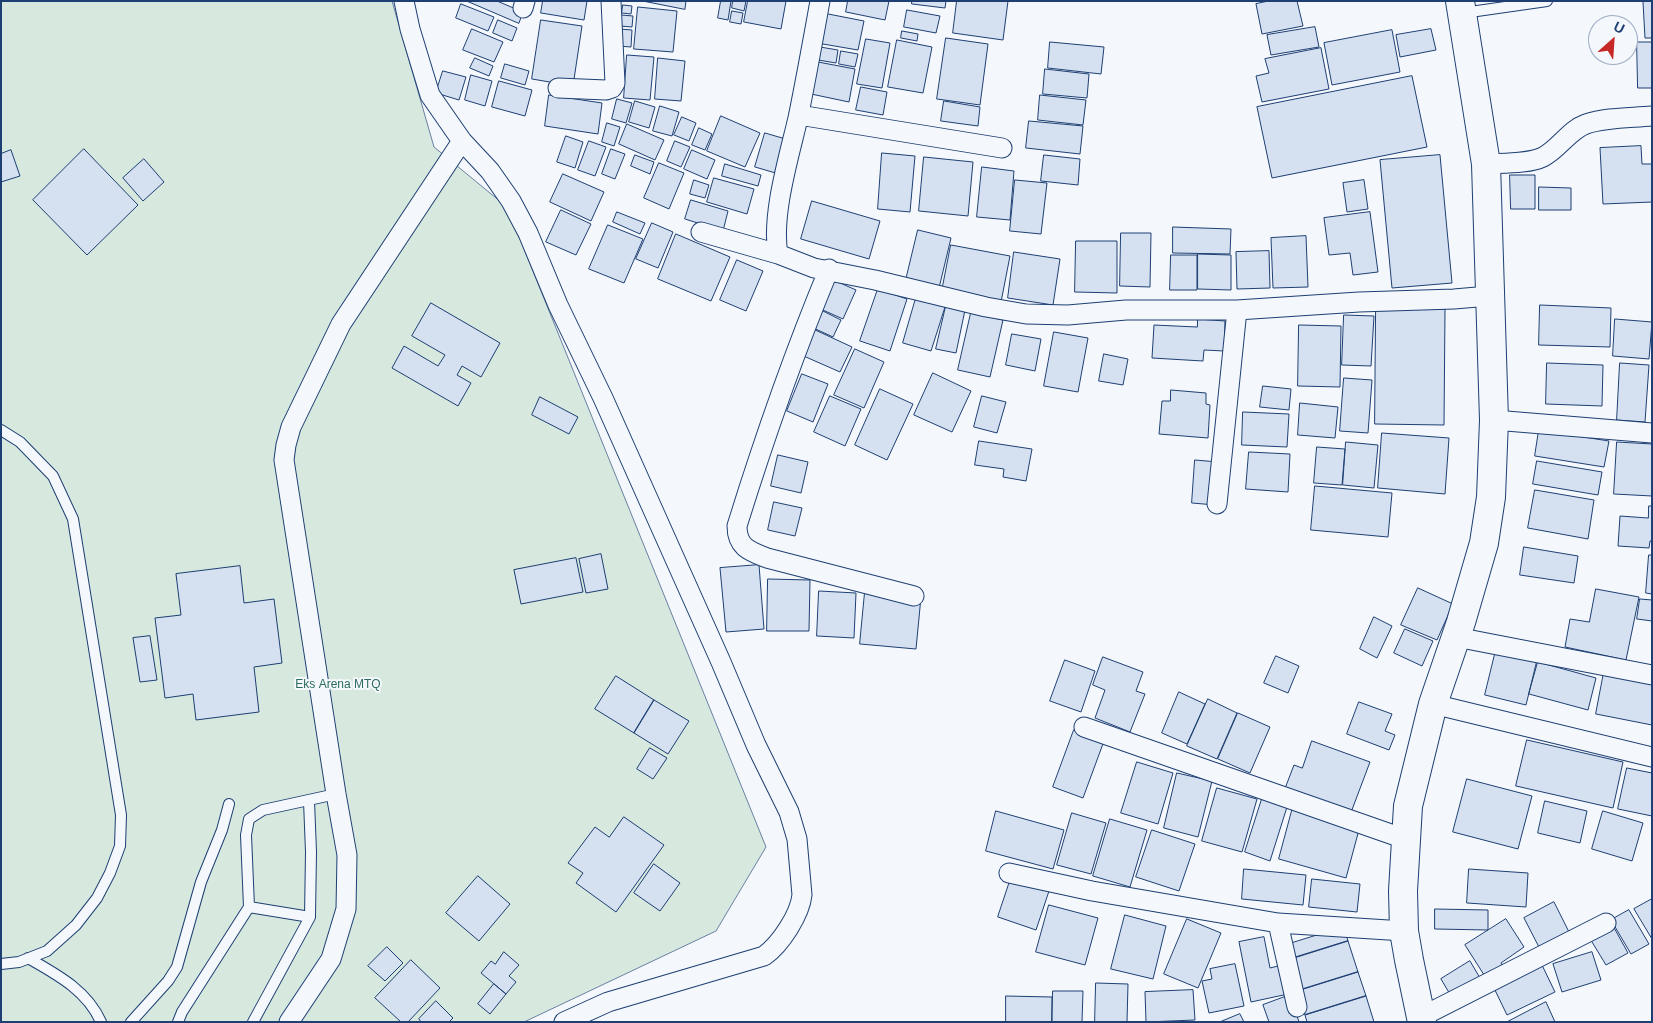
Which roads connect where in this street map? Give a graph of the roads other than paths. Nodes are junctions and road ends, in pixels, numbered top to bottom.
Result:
1 (404, 1) edge
2 (611, 1) edge
3 (820, 1) edge
4 (1547, 1) edge
5 (1461, 7) edge
6 (558, 88) dead end
7 (798, 115) junction
8 (1652, 116) edge
9 (462, 141) junction
10 (1002, 148) dead end
11 (1486, 164) junction
12 (701, 232) dead end
13 (778, 254) junction
14 (829, 269) junction
15 (1489, 296) junction
16 (1237, 310) junction
17 (1494, 420) junction
18 (1, 430) edge
19 (1652, 433) edge
20 (1217, 504) dead end
21 (914, 596) dead end
22 (1456, 637) junction
23 (1652, 675) edge
24 (1433, 704) junction
25 (1084, 727) dead end
26 (1652, 757) edge
27 (336, 794) junction
28 (309, 801) junction
29 (229, 804) dead end
30 (1405, 839) junction
31 (1009, 873) dead end
32 (248, 907) junction
33 (310, 917) junction
34 (1278, 923) junction
35 (1606, 923) dead end
36 (1404, 931) junction
37 (28, 958) junction
38 (1, 964) edge
39 (1298, 1007) dead end
40 (1422, 1019) edge
41 (101, 1022) edge
42 (131, 1022) edge
43 (178, 1022) edge
44 (253, 1022) edge
45 (289, 1022) edge
46 (564, 1022) edge

1 - 9 street
2 - 6 street
3 - 7 street
4 - 5 lane
5 - 11 highway
7 - 10 street
7 - 13 street
8 - 11 street
9 - 27 street
9 - 46 street
11 - 15 highway
12 - 13 street
13 - 14 street
14 - 16 street
14 - 21 street
15 - 16 street
15 - 17 highway
16 - 20 street
17 - 19 street
17 - 22 highway
18 - 37 lane
22 - 23 street
22 - 24 highway
24 - 26 street
24 - 30 highway
25 - 30 street
27 - 28 lane
27 - 45 street
28 - 32 lane
28 - 33 lane
29 - 42 lane
30 - 36 highway
31 - 34 street
32 - 33 lane
32 - 43 lane
33 - 44 lane
34 - 36 street
34 - 39 street
35 - 40 street
36 - 40 highway
37 - 38 lane
37 - 41 lane

